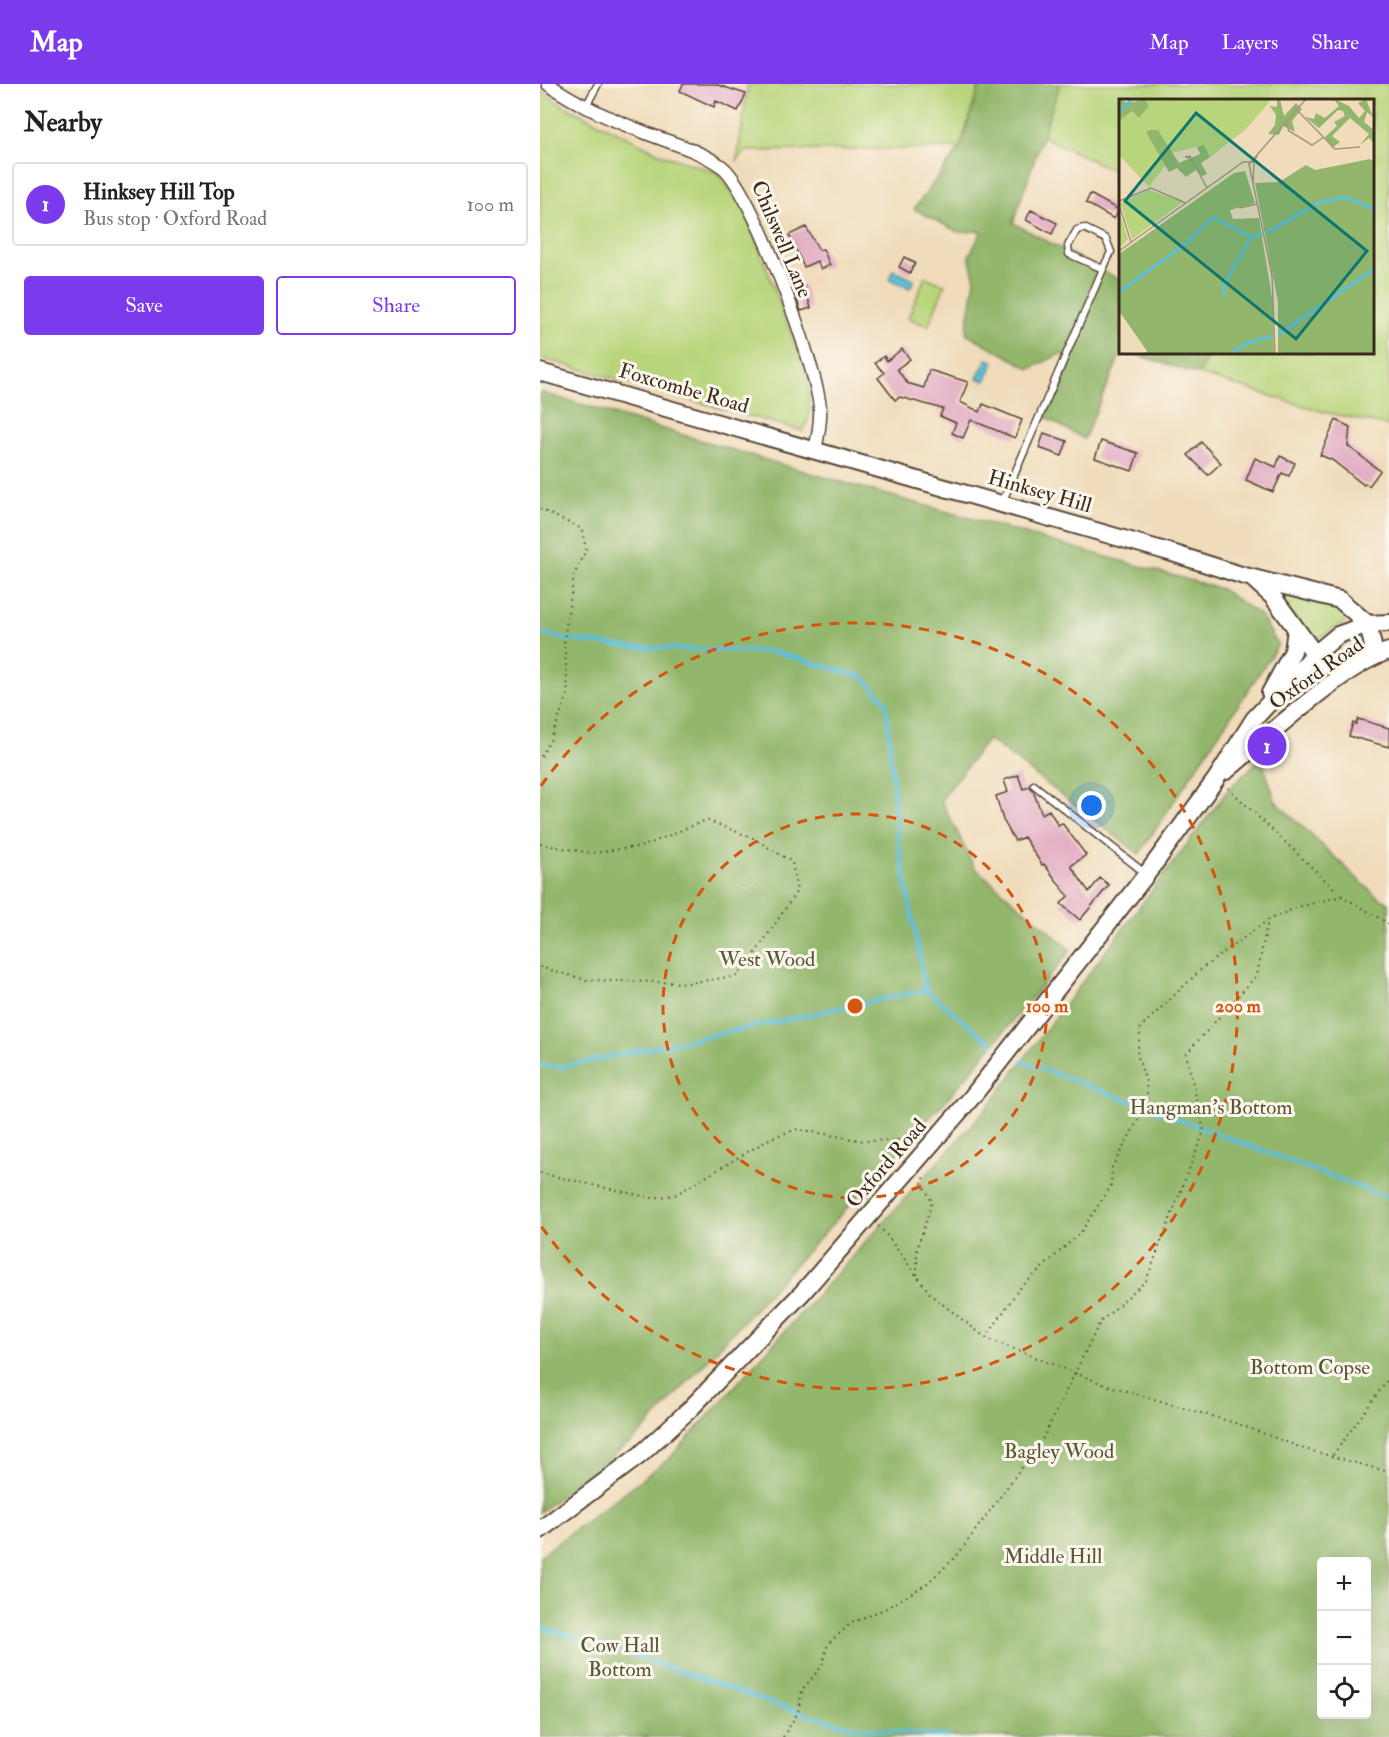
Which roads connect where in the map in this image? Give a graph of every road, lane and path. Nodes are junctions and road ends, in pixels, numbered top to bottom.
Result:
1 (548, 84) edge
2 (598, 84) edge
3 (585, 107) junction
4 (1103, 269) junction
5 (540, 372) edge
6 (815, 450) junction
7 (1002, 503) junction
8 (540, 509) edge
9 (1252, 578) junction
10 (1389, 623) edge
11 (1368, 624) junction
12 (1296, 628) junction
13 (1382, 653) edge
14 (1314, 655) junction
15 (1358, 666) junction
16 (1254, 719) junction
17 (540, 758) edge
18 (1216, 779) junction
19 (1034, 785) dead end
20 (540, 844) edge
21 (1146, 875) junction
22 (1342, 896) junction
23 (1268, 920) junction
24 (1389, 924) edge
25 (540, 967) edge
26 (923, 1154) junction
27 (927, 1172) dead end
28 (540, 1173) edge
29 (879, 1227) dead end
30 (917, 1276) junction
31 (986, 1338) junction
32 (1076, 1374) junction
33 (1389, 1378) edge
34 (1332, 1455) junction
35 (1389, 1473) edge
36 (540, 1530) edge
37 (783, 1737) edge

1 - 3 street, Chilswell Lane
2 - 3 lane
3 - 6 street, Chilswell Lane
4 - 4 lane
4 - 7 lane
5 - 6 street, Foxcombe Road
6 - 7 street, Hinksey Hill
7 - 9 street, Hinksey Hill
8 - 17 path
9 - 11 street, Hinksey Hill
9 - 12 street, Hinksey Hill
10 - 11 street, Oxford Road
11 - 13 street
11 - 14 street, Oxford Road
12 - 14 street, Hinksey Hill
12 - 16 street, Oxford Road
13 - 15 street, Oxford Road
14 - 15 street
14 - 16 street, Oxford Road
15 - 18 street, Oxford Road
16 - 18 street, Oxford Road
18 - 21 street, Oxford Road
18 - 22 path
19 - 21 lane
20 - 25 path
21 - 26 street, Oxford Road
22 - 23 path
22 - 24 path
23 - 31 path
23 - 32 path
26 - 28 path
26 - 36 street, Oxford Road
27 - 30 path
29 - 30 path
30 - 31 path
31 - 32 path
32 - 34 path
32 - 37 path
33 - 34 path
34 - 35 path

